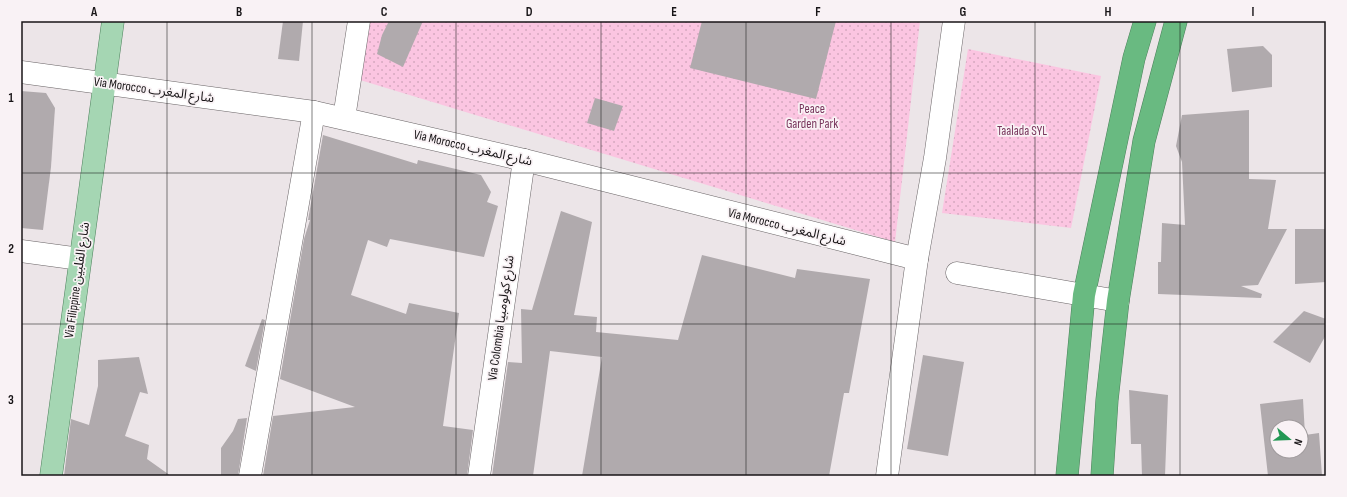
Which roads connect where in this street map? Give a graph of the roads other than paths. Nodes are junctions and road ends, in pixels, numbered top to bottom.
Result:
1 (113, 21) edge
2 (359, 21) edge
3 (954, 21) edge
4 (1146, 21) edge
5 (1176, 21) edge
6 (21, 72) edge
7 (104, 84) junction
8 (314, 112) junction
9 (344, 118) junction
10 (524, 160) junction
11 (21, 251) edge
12 (80, 259) junction
13 (917, 259) junction
14 (957, 274) dead end
15 (1084, 295) junction
16 (1118, 301) junction
17 (51, 476) edge
18 (250, 476) edge
19 (479, 476) edge
20 (887, 476) edge
21 (1067, 476) edge
22 (1102, 476) edge

1 - 7 main road, Via Filippine شارع الفلبين
2 - 9 street
3 - 13 street
4 - 15 highway
5 - 16 highway
6 - 7 street, Via Morocco شارع المغرب
7 - 8 street, Via Morocco شارع المغرب
7 - 12 main road, Via Filippine شارع الفلبين
8 - 9 street, Via Morocco شارع المغرب
8 - 18 street
9 - 10 street, Via Morocco شارع المغرب
10 - 13 street, Via Morocco شارع المغرب
10 - 19 street, Via Colombia شارع كولومبيا
11 - 12 street
12 - 17 main road, Via Filippine شارع الفلبين
13 - 20 street
14 - 15 street
15 - 16 street
15 - 21 highway
16 - 22 highway

